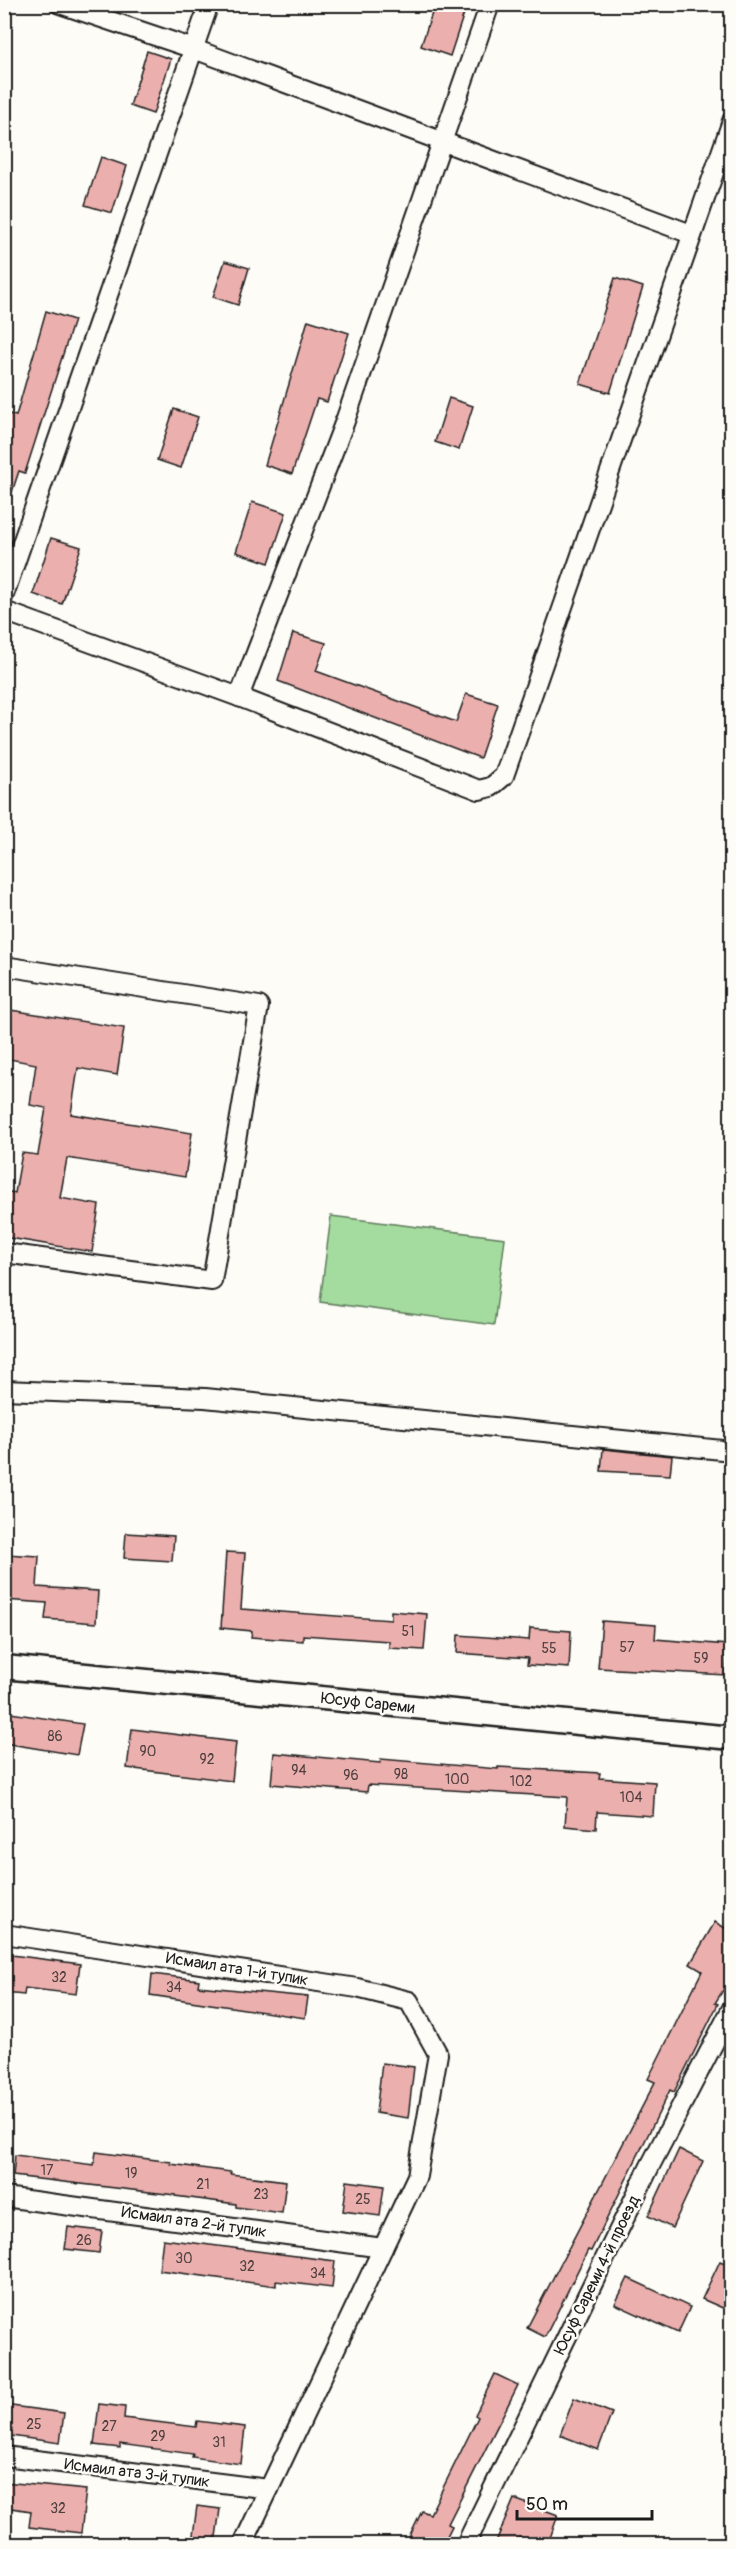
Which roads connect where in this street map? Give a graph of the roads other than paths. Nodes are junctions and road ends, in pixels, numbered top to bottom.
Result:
1 (60, 4) edge
2 (209, 4) edge
3 (490, 4) edge
4 (194, 49) junction
5 (732, 121) edge
6 (442, 141) junction
7 (691, 234) junction
8 (4, 595) edge
9 (4, 611) edge
10 (239, 697) junction
11 (4, 966) edge
12 (4, 1252) edge
13 (4, 1390) edge
14 (732, 1451) edge
15 (4, 1667) edge
16 (732, 1738) edge
17 (4, 1934) edge
18 (732, 2008) edge
19 (4, 2197) edge
20 (383, 2248) junction
21 (4, 2456) edge
22 (269, 2489) junction
23 (243, 2544) edge
24 (466, 2544) edge

1 - 4 street
2 - 4 street
3 - 6 street
4 - 6 street
4 - 8 street
5 - 7 street
6 - 7 street
6 - 10 street
7 - 10 street
9 - 10 street
11 - 12 street
13 - 14 street
15 - 16 main road, Юсуф Сареми
17 - 20 street, Исмаил ата 1-й тупик
18 - 24 street, Юсуф Сареми 4-й проезд
19 - 20 street, Исмаил ата 2-й тупик
20 - 22 street
21 - 22 street, Исмаил ата 3-й тупик
22 - 23 street

